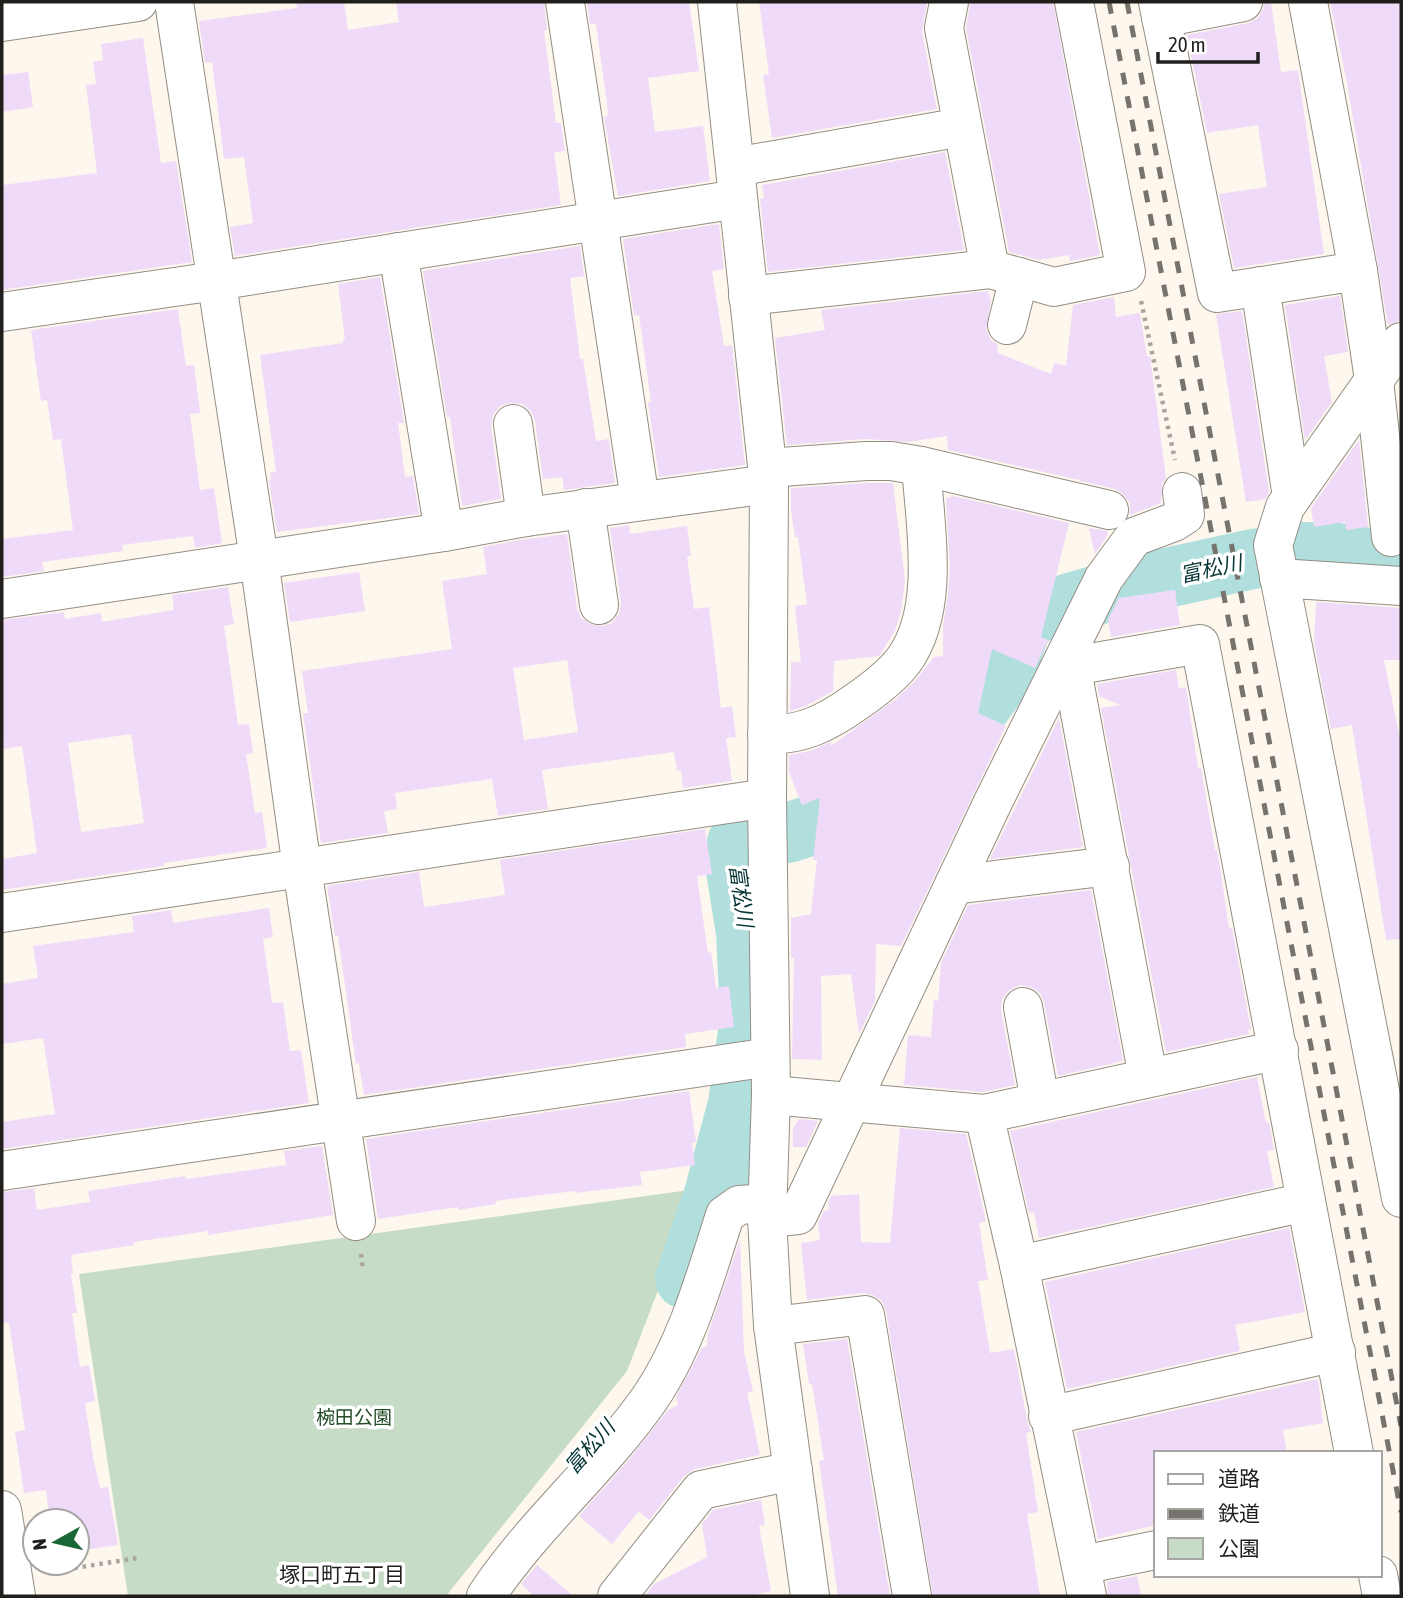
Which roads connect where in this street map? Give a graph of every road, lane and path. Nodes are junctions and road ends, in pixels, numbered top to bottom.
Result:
1 (138, 2) edge
2 (174, 2) edge
3 (565, 2) edge
4 (717, 2) edge
5 (950, 2) edge
6 (1074, 2) edge
7 (1242, 2) edge
8 (1308, 2) edge
9 (1159, 10) edge
10 (2, 22) edge
11 (962, 127) junction
12 (736, 183) junction
13 (598, 219) junction
14 (398, 252) junction
15 (1358, 271) junction
16 (1126, 272) junction
17 (1004, 273) junction
18 (216, 281) junction
19 (1260, 286) junction
20 (748, 296) junction
21 (2, 312) edge
22 (1007, 325) dead end
23 (1401, 342) edge
24 (1374, 380) junction
25 (513, 424) dead end
26 (921, 466) junction
27 (768, 476) junction
28 (1179, 477) joint
29 (1292, 497) junction
30 (640, 500) junction
31 (585, 508) junction
32 (1109, 510) dead end
33 (526, 517) junction
34 (444, 532) junction
35 (1391, 537) dead end
36 (259, 559) junction
37 (1276, 562) junction
38 (1401, 586) edge
39 (2, 598) edge
40 (599, 605) dead end
41 (1061, 668) junction
42 (767, 734) junction
43 (768, 824) junction
44 (1110, 866) junction
45 (302, 868) junction
46 (954, 886) junction
47 (2, 913) edge
48 (1023, 1007) dead end
49 (1279, 1050) junction
50 (1387, 1052) edge
51 (752, 1060) junction
52 (1148, 1077) junction
53 (771, 1096) junction
54 (1040, 1101) junction
55 (853, 1102) junction
56 (984, 1114) junction
57 (341, 1121) junction
58 (2, 1171) edge
59 (1401, 1198) edge
60 (1306, 1202) junction
61 (767, 1211) junction
62 (356, 1221) dead end
63 (1019, 1265) junction
64 (773, 1326) junction
65 (1336, 1352) junction
66 (1048, 1416) junction
67 (1354, 1451) edge
68 (793, 1471) junction
69 (2, 1510) edge
70 (1154, 1551) edge
71 (138, 1558) dead end
72 (1378, 1577) edge
73 (1084, 1581) edge
74 (14, 1587) edge
75 (486, 1596) edge
76 (617, 1596) edge
77 (810, 1596) edge
78 (912, 1596) edge
79 (1382, 1596) edge

1 - 10 street
2 - 18 street
3 - 13 street
4 - 12 street
5 - 11 street
6 - 16 street
7 - 9 street
8 - 15 street
9 - 19 street
11 - 12 street
11 - 17 street
12 - 13 street
12 - 20 street
13 - 14 street
13 - 30 street
14 - 18 street
14 - 34 street
15 - 19 street
15 - 24 street
16 - 17 street
16 - 28 path
17 - 20 street
17 - 22 street
18 - 21 street
18 - 36 street
19 - 29 street
20 - 27 street
23 - 24 street
24 - 29 street
24 - 35 street
25 - 33 street
26 - 27 street
26 - 32 street
26 - 42 street
27 - 30 street
27 - 42 street
28 - 41 street
29 - 37 street
30 - 31 street
31 - 33 street
31 - 40 street
33 - 34 street
34 - 36 street
36 - 39 street
36 - 45 street
37 - 38 street
37 - 50 street
41 - 44 street
41 - 46 street
41 - 49 street
42 - 43 street
43 - 45 street
43 - 51 street
44 - 46 street
44 - 52 street
45 - 47 street
45 - 57 street
46 - 55 street
48 - 54 street
49 - 52 street
49 - 60 street
50 - 59 street
51 - 53 street
51 - 57 street
52 - 54 street
53 - 55 street
53 - 61 street
54 - 56 street
55 - 56 street
55 - 61 street
56 - 63 street
57 - 58 street
57 - 62 street
60 - 63 street
60 - 65 street
61 - 64 street
61 - 75 street
63 - 66 street
64 - 68 street
64 - 78 street
65 - 66 street
65 - 67 street
66 - 73 street
68 - 76 street
68 - 77 street
69 - 74 street
70 - 73 street
71 - 74 path
72 - 79 street

